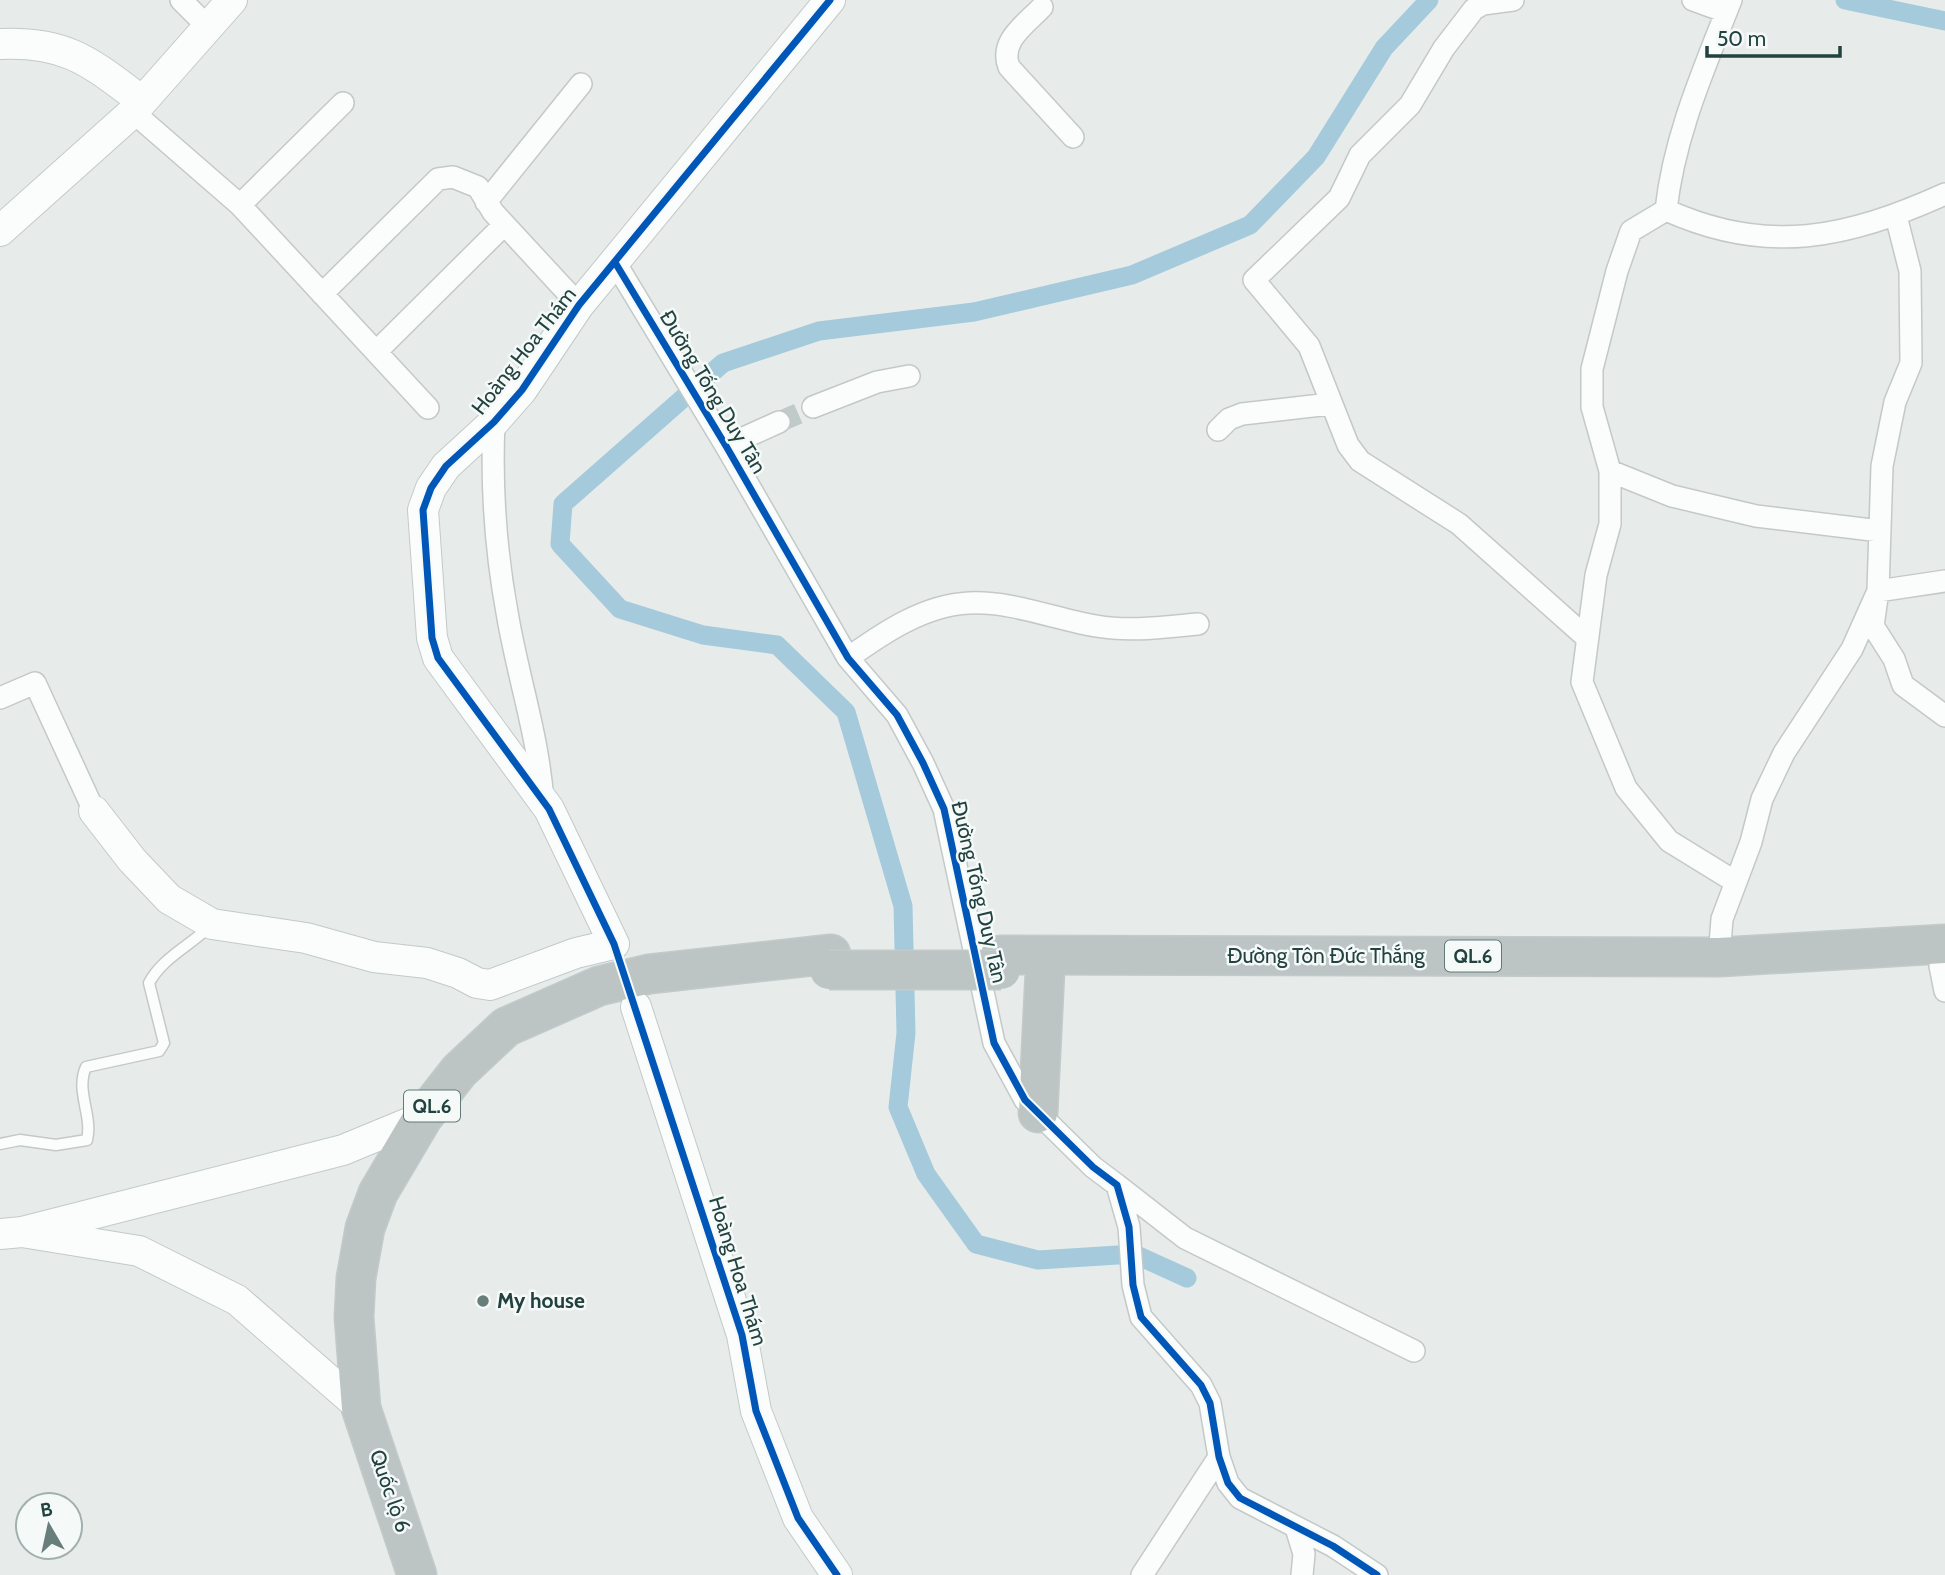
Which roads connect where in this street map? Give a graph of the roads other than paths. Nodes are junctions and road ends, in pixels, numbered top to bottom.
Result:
1 (181, 0) edge
2 (232, 0) edge
3 (830, 0) edge
4 (1513, 0) edge
5 (1693, 0) edge
6 (1041, 2) edge
7 (1729, 6) edge
8 (208, 27) junction
9 (0, 44) edge
10 (581, 84) dead end
11 (343, 103) dead end
12 (138, 107) junction
13 (1073, 137) dead end
14 (1945, 194) edge
15 (486, 202) junction
16 (240, 205) junction
17 (1666, 210) junction
18 (1896, 216) junction
19 (504, 225) junction
20 (0, 231) edge
21 (616, 264) junction
22 (322, 294) junction
23 (579, 306) junction
24 (377, 351) junction
25 (909, 376) dead end
26 (1331, 404) junction
27 (813, 407) tunnel mouth
28 (428, 408) dead end
29 (494, 422) junction
30 (779, 422) tunnel mouth
31 (1218, 430) dead end
32 (726, 446) junction
33 (1610, 471) junction
34 (1880, 531) junction
35 (1945, 581) edge
36 (1878, 591) junction
37 (1198, 624) dead end
38 (1587, 638) junction
39 (848, 658) junction
40 (0, 698) edge
41 (1945, 716) edge
42 (543, 801) junction
43 (94, 811) joint
44 (1734, 881) junction
45 (212, 924) junction
46 (1720, 957) junction
47 (1000, 963) junction
48 (1944, 967) edge
49 (1045, 971) junction
50 (636, 1007) dead end
51 (1038, 1113) junction
52 (424, 1117) junction
53 (0, 1144) edge
54 (1117, 1185) junction
55 (11, 1233) edge
56 (1414, 1351) dead end
57 (360, 1408) junction
58 (1219, 1457) junction
59 (1296, 1528) junction
60 (417, 1575) edge
61 (837, 1575) edge
62 (1142, 1575) edge
63 (1302, 1575) edge
64 (1377, 1575) edge

1 - 8 street
2 - 8 street
3 - 21 street, Hoàng Hoa Thám
4 - 26 street
5 - 7 street
6 - 13 street
7 - 17 street
8 - 12 street
9 - 12 street
10 - 15 street
11 - 16 street
12 - 16 street
12 - 20 street
14 - 18 street
15 - 19 street
15 - 22 street
16 - 22 street
17 - 18 street
17 - 33 street
18 - 34 street
19 - 23 street
19 - 24 street
21 - 23 street, Hoàng Hoa Thám
21 - 32 street, Đường Tống Duy Tân
22 - 24 street
23 - 29 street, Hoàng Hoa Thám
24 - 28 street
25 - 27 street
26 - 31 street
26 - 38 street
29 - 42 street
29 - 42 street, Hoàng Hoa Thám
30 - 32 street
32 - 39 street, Đường Tống Duy Tân
33 - 34 street
33 - 38 street
34 - 36 street
35 - 36 street
36 - 41 street
36 - 44 street
37 - 39 street
38 - 44 street
39 - 51 street, Đường Tống Duy Tân
40 - 43 street
42 - 45 street, Hoàng Hoa Thám
43 - 45 street
44 - 46 street
45 - 53 lane
46 - 47 highway, Đường Tôn Đức Thắng / QL.6
46 - 48 highway, Đường Tôn Đức Thắng / QL.6
47 - 49 highway, Đường Tôn Đức Thắng / QL.6
47 - 52 highway, Đường Tôn Đức Thắng / QL.6, bridge
48 - 49 highway, Đường Tôn Đức Thắng / QL.6
49 - 51 highway
50 - 61 street, Hoàng Hoa Thám
51 - 54 street, Đường Tống Duy Tân
52 - 55 street
52 - 57 highway, Đường Tôn Đức Thắng / QL.6
54 - 56 street, Đường Tống Duy Tân
54 - 58 street
55 - 57 street
57 - 60 highway, Quốc lộ 6 / QL.6
58 - 59 street
58 - 62 street
59 - 63 street
59 - 64 street

